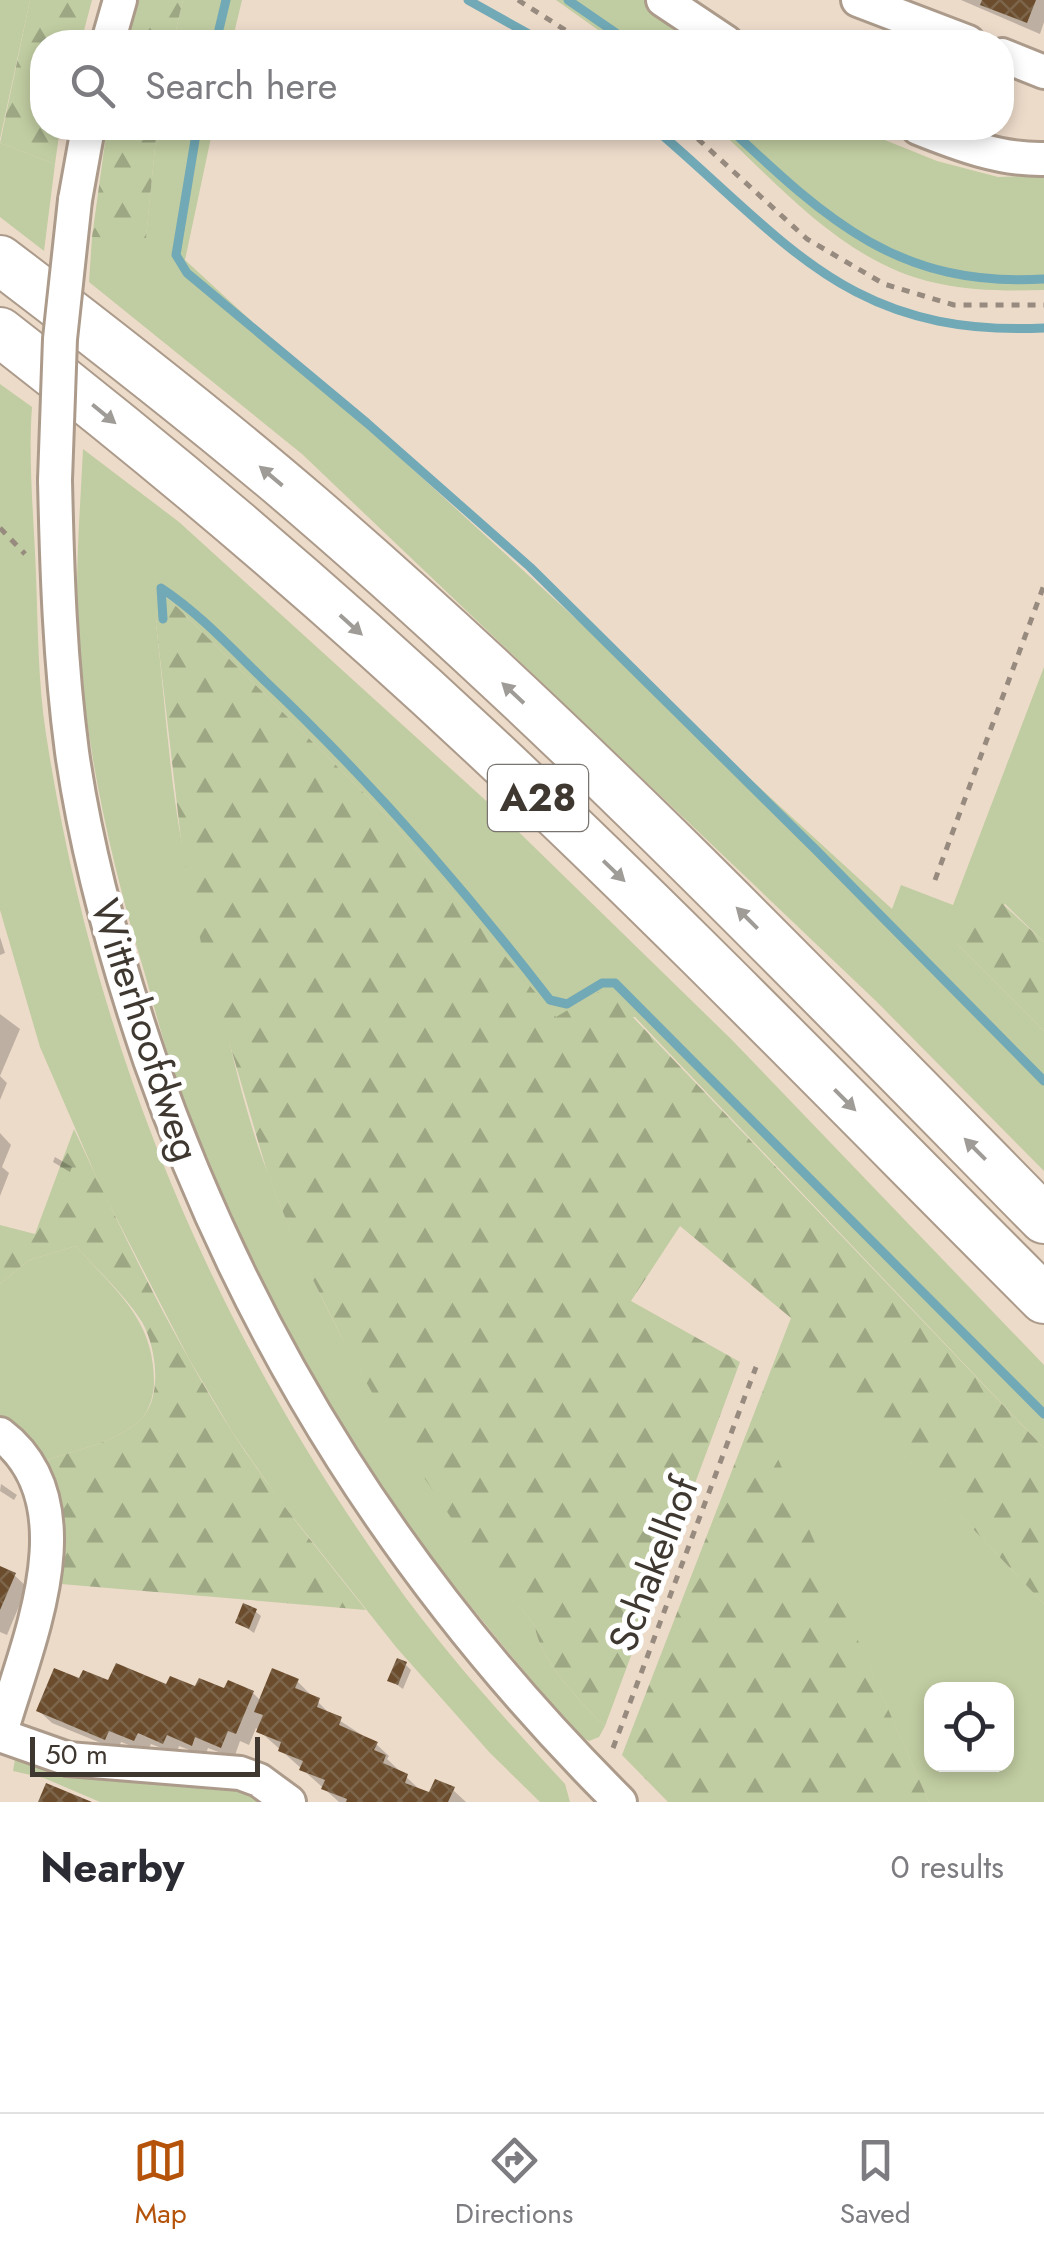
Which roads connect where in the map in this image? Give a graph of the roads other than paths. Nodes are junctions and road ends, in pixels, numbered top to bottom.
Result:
1 (120, 0) edge
2 (663, 0) edge
3 (858, 0) edge
4 (111, 30) edge
5 (708, 30) edge
6 (937, 30) edge
7 (1014, 61) edge
8 (1044, 72) edge
9 (86, 140) edge
10 (949, 140) edge
11 (1044, 158) edge
12 (0, 260) edge
13 (0, 332) edge
14 (1044, 1218) edge
15 (1044, 1299) edge
16 (0, 1434) edge
17 (0, 1735) edge
18 (289, 1802) edge
19 (620, 1802) edge

1 - 4 street
2 - 5 street
3 - 6 street
7 - 8 street
9 - 19 street, Witterhoofdweg, bridge
10 - 11 street
14 -> 12 highway, A28
13 -> 15 highway, A28
16 - 17 street
17 - 18 street

